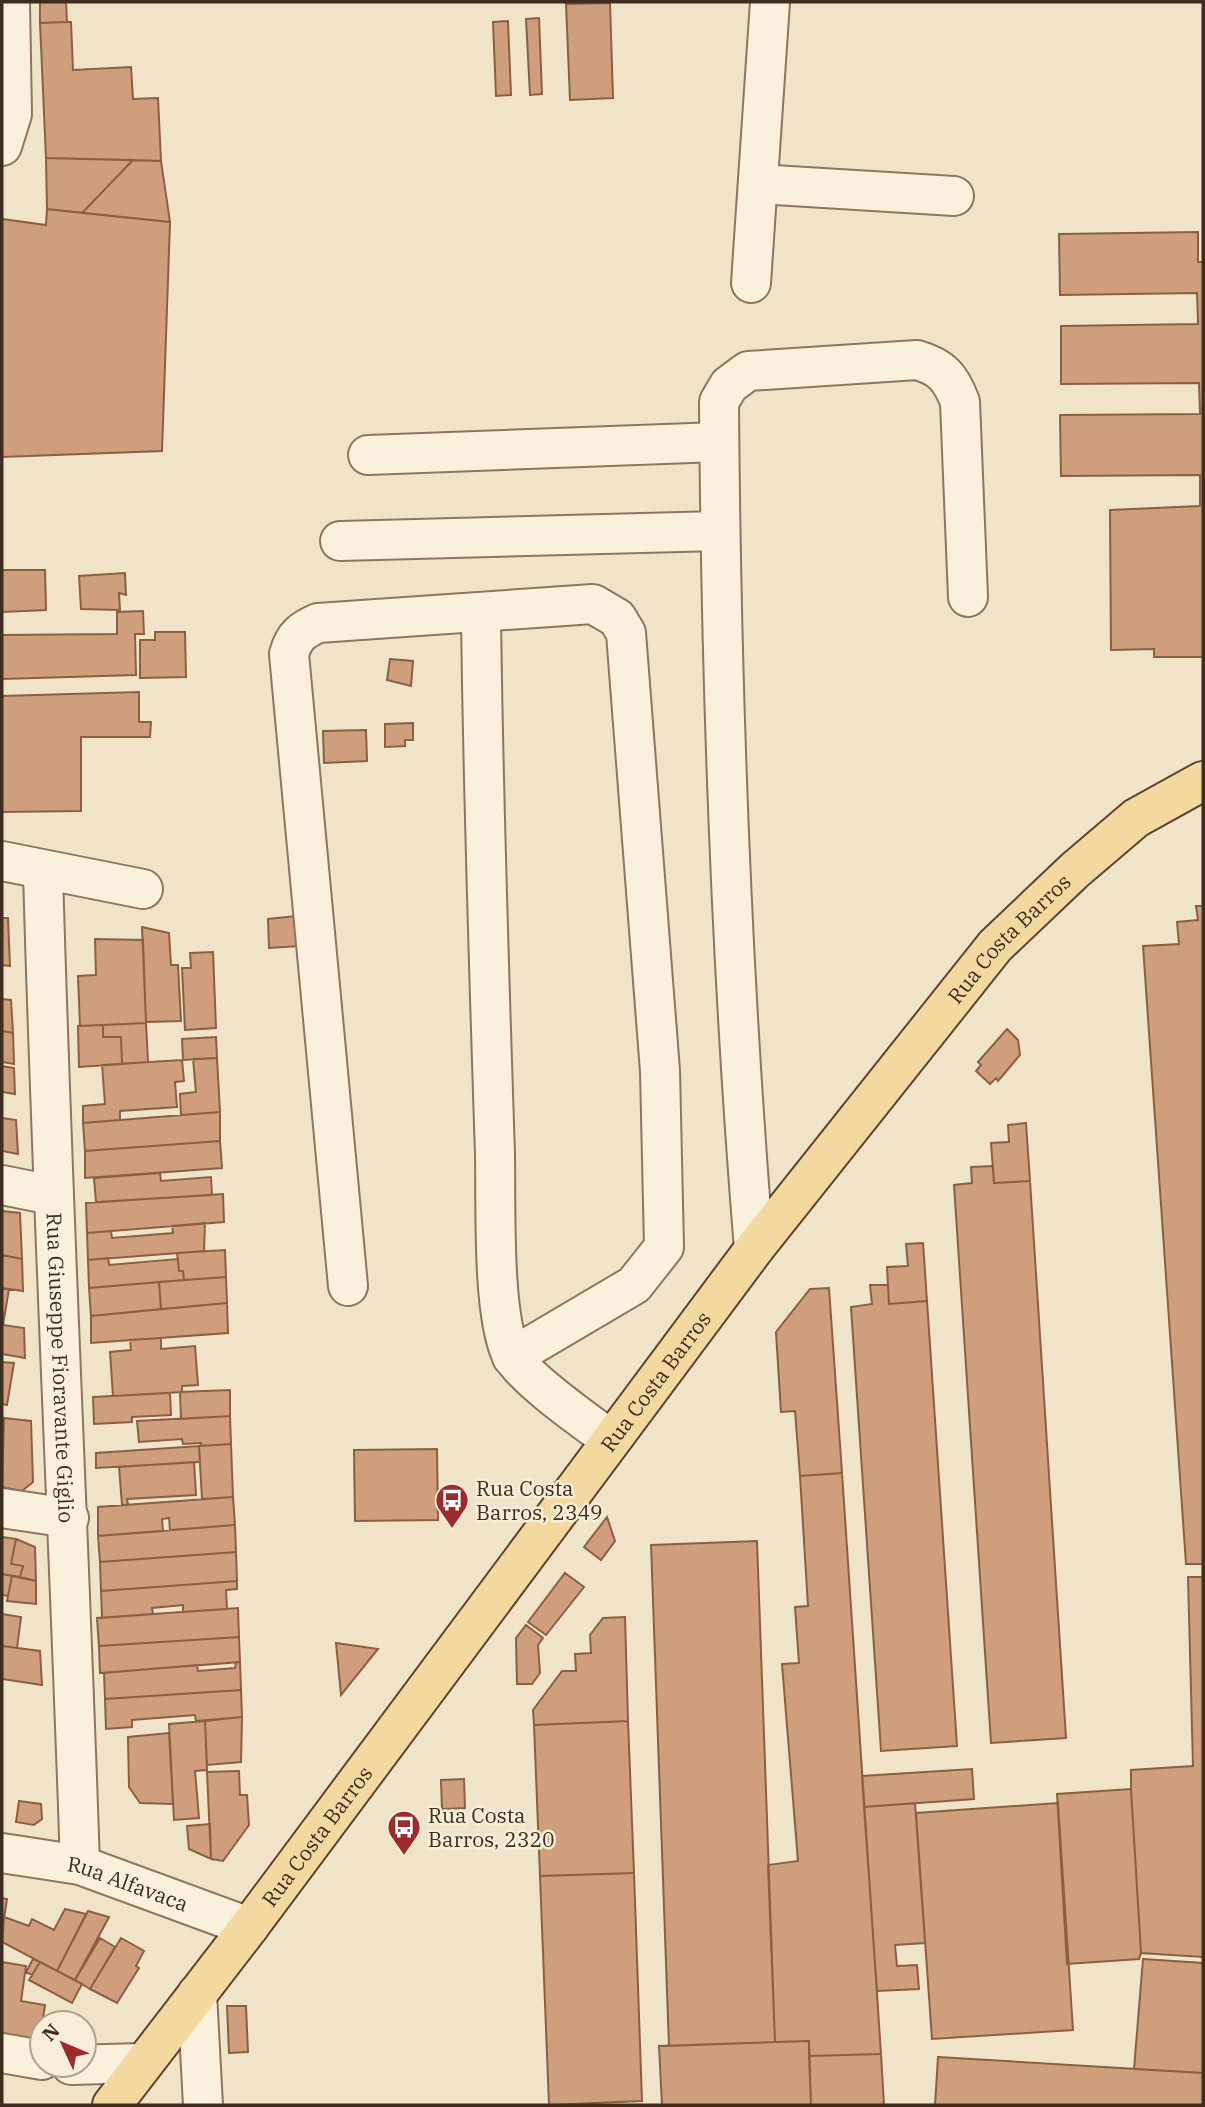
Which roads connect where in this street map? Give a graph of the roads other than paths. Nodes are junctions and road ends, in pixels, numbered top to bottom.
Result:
1 (10, 2) edge
2 (770, 2) edge
3 (2, 146) edge
4 (758, 184) junction
5 (954, 196) dead end
6 (751, 283) dead end
7 (719, 442) junction
8 (368, 455) dead end
9 (719, 531) junction
10 (340, 541) dead end
11 (968, 597) dead end
12 (481, 613) junction
13 (1203, 781) edge
14 (2, 861) edge
15 (43, 871) junction
16 (143, 889) dead end
17 (2, 1185) edge
18 (52, 1195) junction
19 (754, 1249) junction
20 (348, 1286) dead end
21 (512, 1357) junction
22 (611, 1440) junction
23 (2, 1508) edge
24 (69, 1518) junction
25 (2, 1853) edge
26 (80, 1865) junction
27 (248, 1927) junction
28 (197, 1994) junction
29 (2, 2053) edge
30 (28, 2058) edge
31 (141, 2063) junction
32 (98, 2064) edge
33 (112, 2105) edge
34 (203, 2105) edge

1 - 3 street
2 - 4 street
4 - 5 street
4 - 6 street
7 - 8 street
7 - 9 street
7 - 11 street
9 - 10 street
9 - 19 street
12 - 20 street
12 - 21 street
12 - 21 street
13 - 19 main road, Rua Costa Barros
14 - 15 street
15 - 16 street
15 - 18 street, Rua Giuseppe Fioravante Giglio
17 - 18 street
18 - 24 street, Rua Giuseppe Fioravante Giglio
19 - 22 main road, Rua Costa Barros
21 - 22 street
22 - 27 main road, Rua Costa Barros
23 - 24 street
24 - 26 street, Rua Giuseppe Fioravante Giglio
25 - 26 street, Rua Alfavaca
26 - 27 street, Rua Alfavaca
27 - 28 main road, Rua Costa Barros
28 - 31 main road, Rua Costa Barros
28 - 34 street
29 - 30 street
31 - 32 street
31 - 33 main road, Rua Costa Barros

